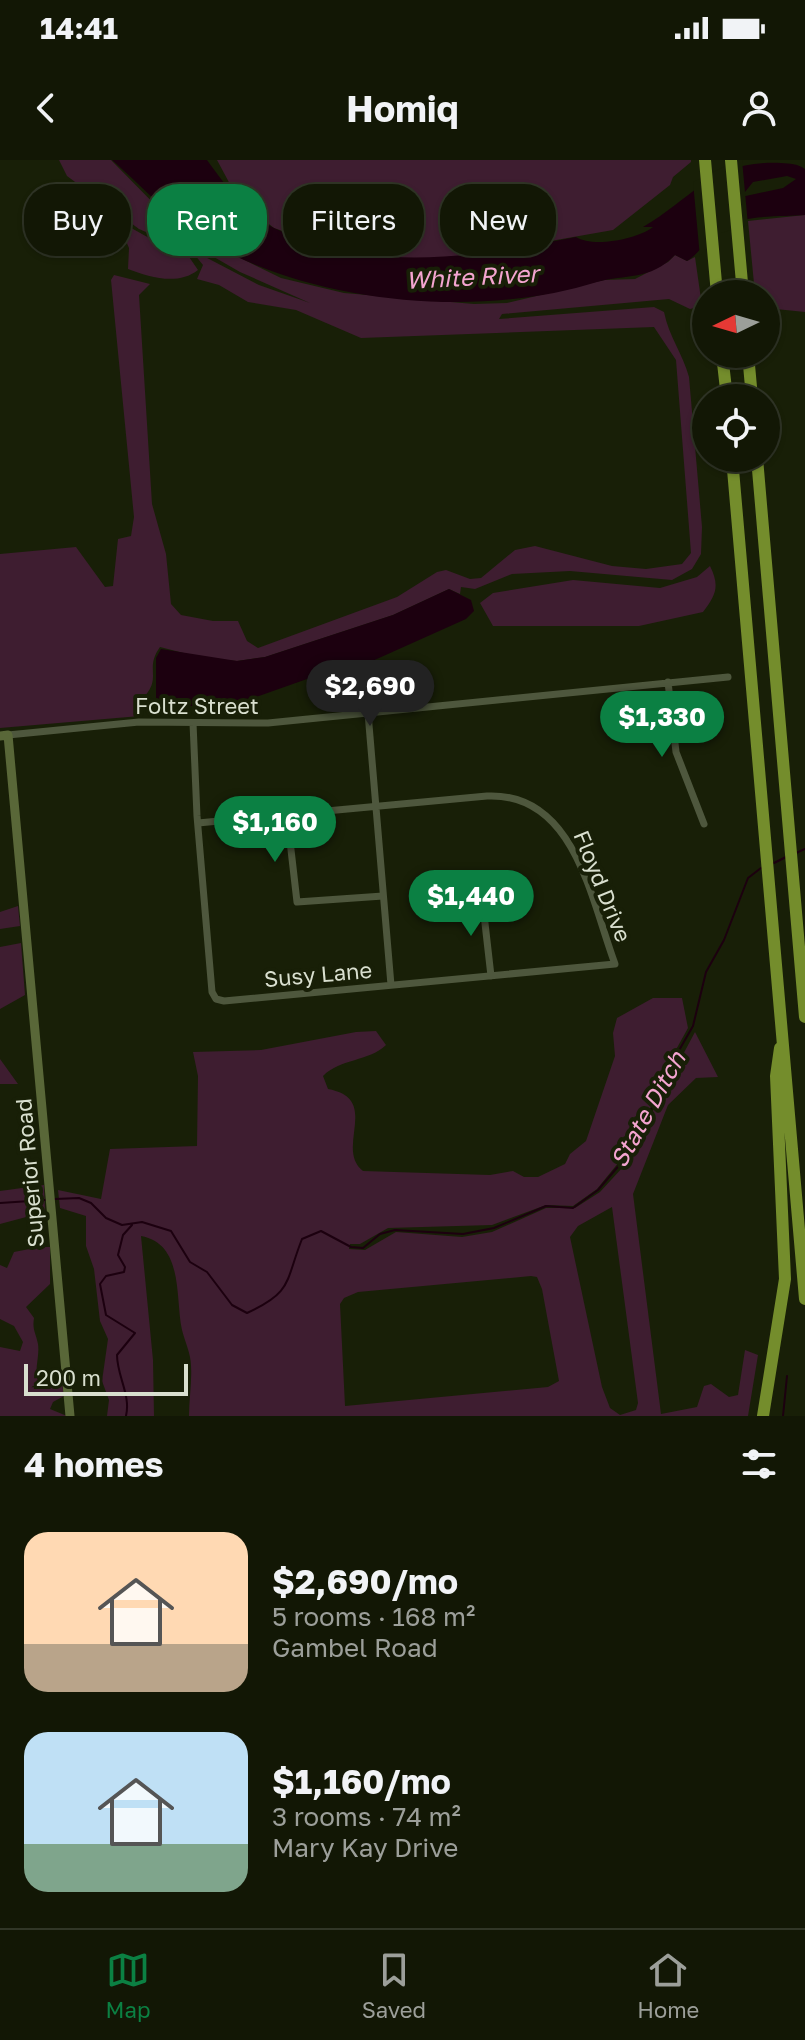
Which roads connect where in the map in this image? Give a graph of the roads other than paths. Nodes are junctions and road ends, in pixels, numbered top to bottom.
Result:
1 (705, 160) edge
2 (731, 160) edge
3 (716, 280) edge
4 (742, 280) edge
5 (733, 472) edge
6 (758, 472) edge
7 (728, 677) dead end
8 (668, 682) junction
9 (368, 713) junction
10 (193, 723) junction
11 (4, 735) edge
12 (376, 807) junction
13 (287, 815) junction
14 (198, 823) junction
15 (704, 824) dead end
16 (383, 896) junction
17 (482, 897) dead end
18 (615, 964) joint
19 (491, 976) junction
20 (391, 985) junction
21 (805, 1017) edge
22 (783, 1021) junction
23 (805, 1299) edge
24 (70, 1416) edge
25 (763, 1416) edge

1 - 3 highway
2 - 4 highway
5 - 22 highway
6 - 21 highway
7 - 8 street, Foltz Street
8 - 9 street, Foltz Street
8 - 15 street
9 - 10 street, Foltz Street
9 - 12 street
10 - 11 street, Foltz Street
10 - 14 street
11 - 24 street, Superior Road
12 - 13 street
12 - 16 street
12 - 18 street, Floyd Drive
13 - 14 street
13 - 16 street
14 - 20 street, Susy Lane
16 - 20 street
17 - 19 street
18 - 19 street, Susy Lane
19 - 20 street, Susy Lane
22 - 23 highway
22 - 25 highway

